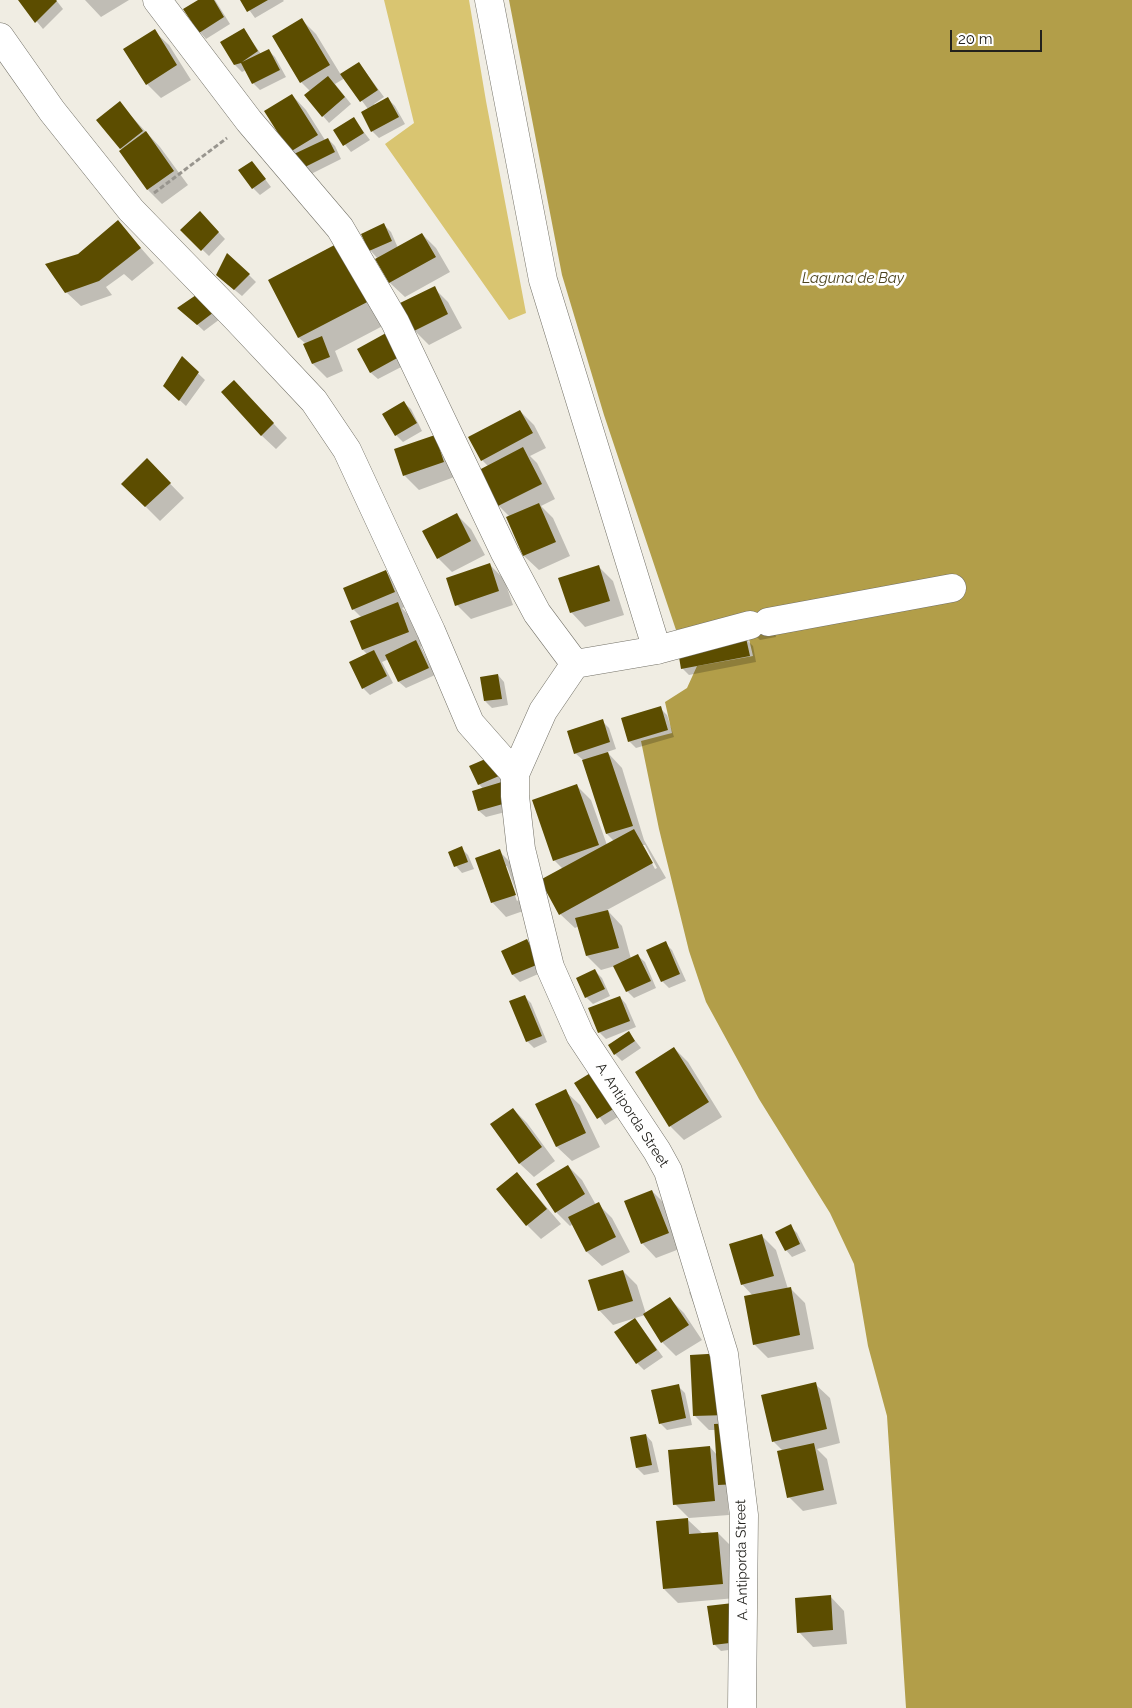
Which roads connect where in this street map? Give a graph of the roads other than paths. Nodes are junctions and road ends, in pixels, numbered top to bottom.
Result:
1 (157, 0) edge
2 (489, 0) edge
3 (0, 37) edge
4 (952, 588) dead end
5 (657, 650) junction
6 (575, 664) junction
7 (515, 774) junction
8 (742, 1708) edge

1 - 6 street
2 - 5 street
3 - 7 street
4 - 5 street
5 - 6 street
6 - 7 street, A. Antiporda Street
7 - 8 street, A. Antiporda Street

